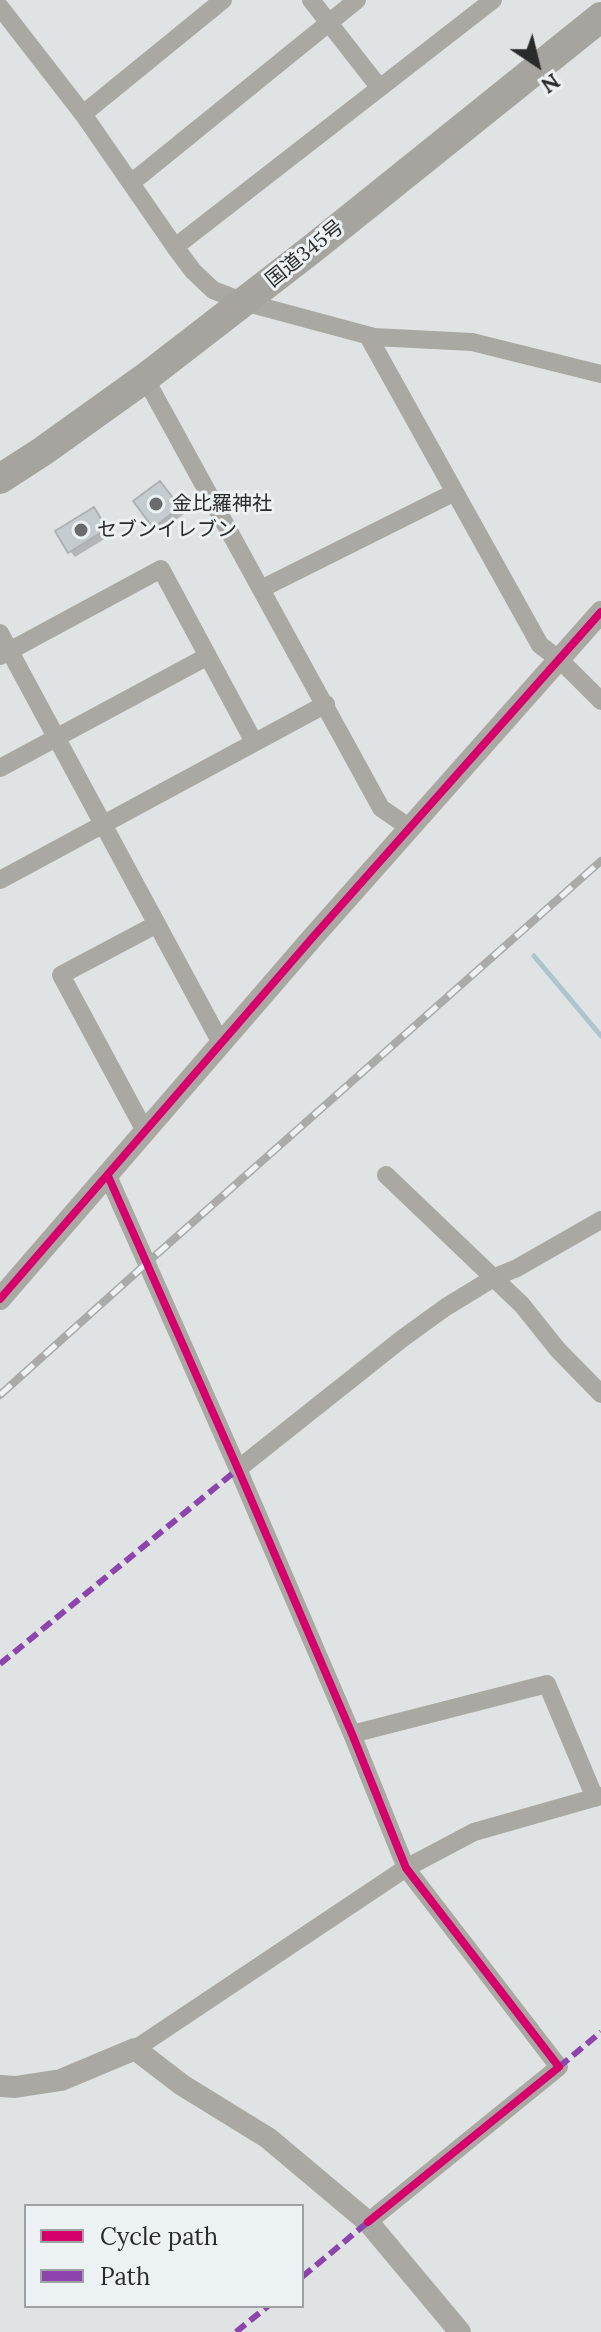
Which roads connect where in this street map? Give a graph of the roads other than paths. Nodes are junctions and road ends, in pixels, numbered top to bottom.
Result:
1 (223, 0) edge
2 (311, 0) edge
3 (357, 0) edge
4 (493, 0) edge
5 (0, 7) edge
6 (601, 17) edge
7 (328, 22) junction
8 (379, 87) junction
9 (83, 114) junction
10 (131, 183) junction
11 (175, 247) junction
12 (244, 302) junction
13 (368, 336) junction
14 (601, 374) edge
15 (145, 378) junction
16 (0, 479) edge
17 (455, 492) junction
18 (261, 589) junction
19 (601, 612) edge
20 (0, 633) edge
21 (5, 654) edge
22 (208, 656) junction
23 (560, 660) junction
24 (601, 701) edge
25 (326, 704) junction
26 (56, 738) junction
27 (254, 742) junction
28 (0, 768) edge
29 (103, 824) junction
30 (410, 828) junction
31 (0, 880) edge
32 (157, 924) junction
33 (221, 1043) junction
34 (145, 1131) junction
35 (386, 1175) dead end
36 (108, 1176) junction
37 (601, 1220) edge
38 (495, 1277) junction
39 (0, 1299) edge
40 (601, 1394) edge
41 (238, 1469) junction
42 (352, 1734) junction
43 (598, 1797) edge
44 (406, 1868) junction
45 (135, 2049) junction
46 (0, 2086) edge
47 (368, 2222) junction
48 (460, 2332) edge

1 - 9 street
2 - 7 street
3 - 7 street
4 - 8 street
5 - 9 street
6 - 12 highway, 国道345号
7 - 8 street
7 - 10 street
8 - 11 street
9 - 10 street
10 - 11 street
11 - 12 street
12 - 13 street
12 - 15 highway, 国道345号
13 - 14 street
13 - 17 street
15 - 16 highway, 国道345号
15 - 18 street
17 - 18 street
17 - 23 street
18 - 25 street
19 - 23 street
20 - 21 street
21 - 22 street
21 - 26 street
22 - 26 street
22 - 27 street
23 - 24 street
23 - 30 street
25 - 27 street
25 - 30 street
26 - 28 street
26 - 29 street
27 - 29 street
29 - 31 street
29 - 32 street
30 - 33 street
32 - 33 street
32 - 34 street
33 - 34 street
34 - 36 street
35 - 38 street
36 - 39 street
36 - 41 street
37 - 38 street
38 - 40 street
38 - 41 street
41 - 42 street
42 - 43 street
42 - 44 street
43 - 44 street
44 - 45 street
44 - 47 street
45 - 46 street
45 - 47 street
47 - 48 street

